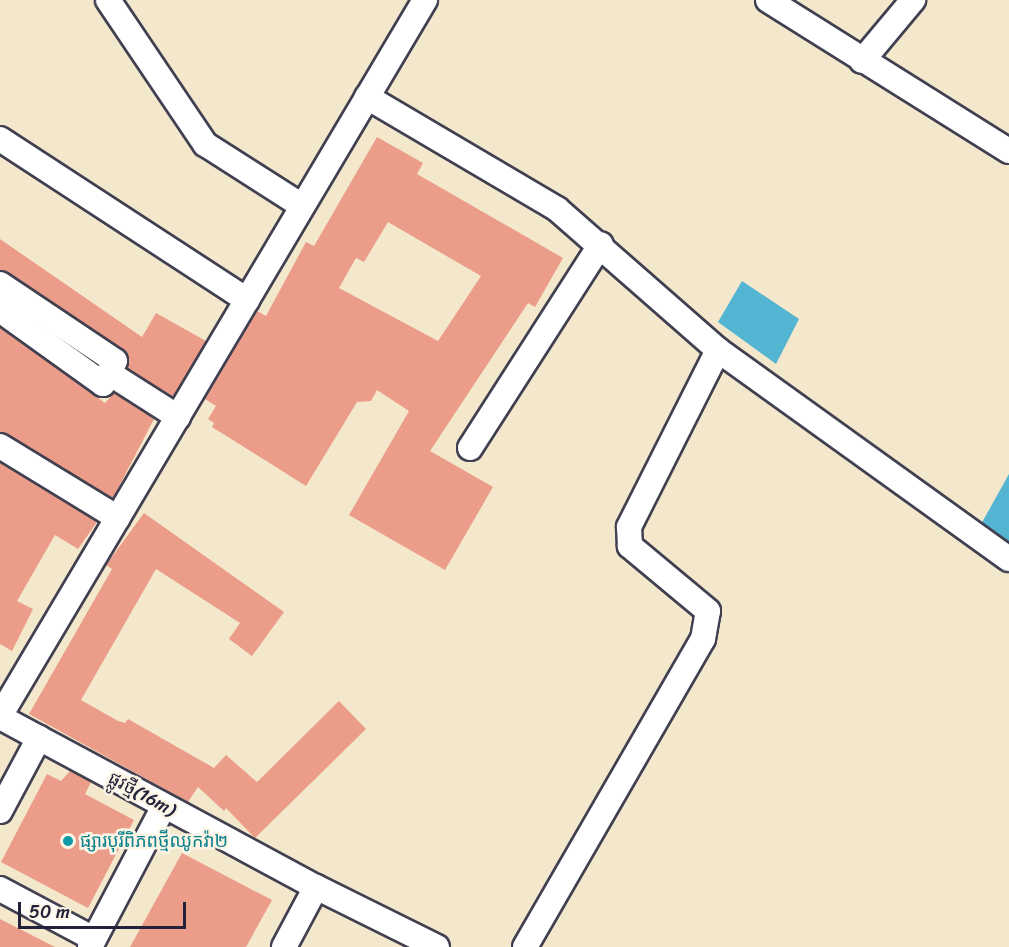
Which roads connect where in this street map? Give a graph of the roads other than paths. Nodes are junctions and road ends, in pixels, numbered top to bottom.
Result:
1 (108, 0) edge
2 (425, 0) edge
3 (768, 0) edge
4 (913, 0) edge
5 (862, 61) junction
6 (367, 98) junction
7 (0, 139) edge
8 (1009, 151) edge
9 (302, 206) junction
10 (601, 244) junction
11 (0, 284) edge
12 (247, 300) junction
13 (0, 310) edge
14 (718, 350) junction
15 (109, 373) junction
16 (178, 417) junction
17 (0, 446) edge
18 (470, 448) dead end
19 (118, 518) junction
20 (1009, 559) edge
21 (0, 717) edge
22 (39, 738) junction
23 (164, 806) junction
24 (0, 811) edge
25 (316, 887) junction
26 (0, 889) edge
27 (92, 943) edge
28 (284, 947) edge
29 (437, 947) edge
30 (525, 947) edge

1 - 9 street
2 - 6 street
3 - 5 street
4 - 5 street
5 - 8 street
6 - 9 street
6 - 10 street
7 - 12 street
9 - 12 street
10 - 14 street
10 - 18 street
11 - 15 street
12 - 16 street
13 - 15 street
14 - 20 street
14 - 30 street
15 - 16 street
16 - 19 street
17 - 19 street
19 - 21 street
21 - 22 street, ផ្លូវថ្មី(16m)
22 - 23 street, ផ្លូវថ្មី(16m)
22 - 24 street
23 - 25 street, ផ្លូវថ្មី(16m)
23 - 27 street
25 - 28 street
25 - 29 street, ផ្លូវថ្មី(16m)
26 - 27 street

